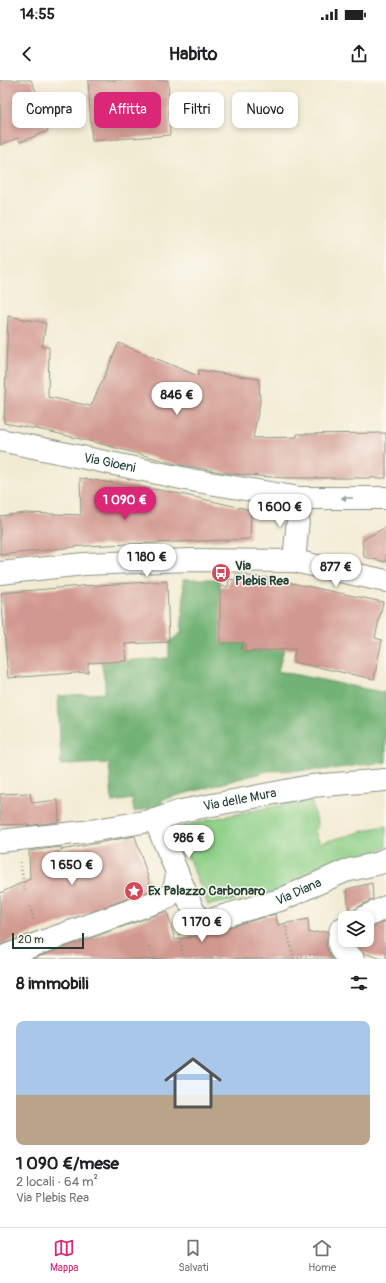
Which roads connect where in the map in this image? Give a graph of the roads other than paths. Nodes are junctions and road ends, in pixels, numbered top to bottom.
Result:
1 (0, 440) edge
2 (300, 498) junction
3 (386, 498) edge
4 (294, 561) junction
5 (0, 573) edge
6 (386, 581) edge
7 (386, 780) edge
8 (155, 820) junction
9 (8, 841) edge
10 (386, 859) edge
11 (177, 874) junction
12 (386, 907) edge
13 (374, 913) edge
14 (0, 958) edge

1 - 2 street, Via Gioeni
3 -> 2 street, Via Gioeni
2 - 4 street
4 - 5 street
4 - 6 street
7 - 8 street, Via delle Mura
8 - 9 street, Via delle Mura
8 - 11 street
10 - 11 street, Via Diana
11 - 14 street
12 - 13 street

